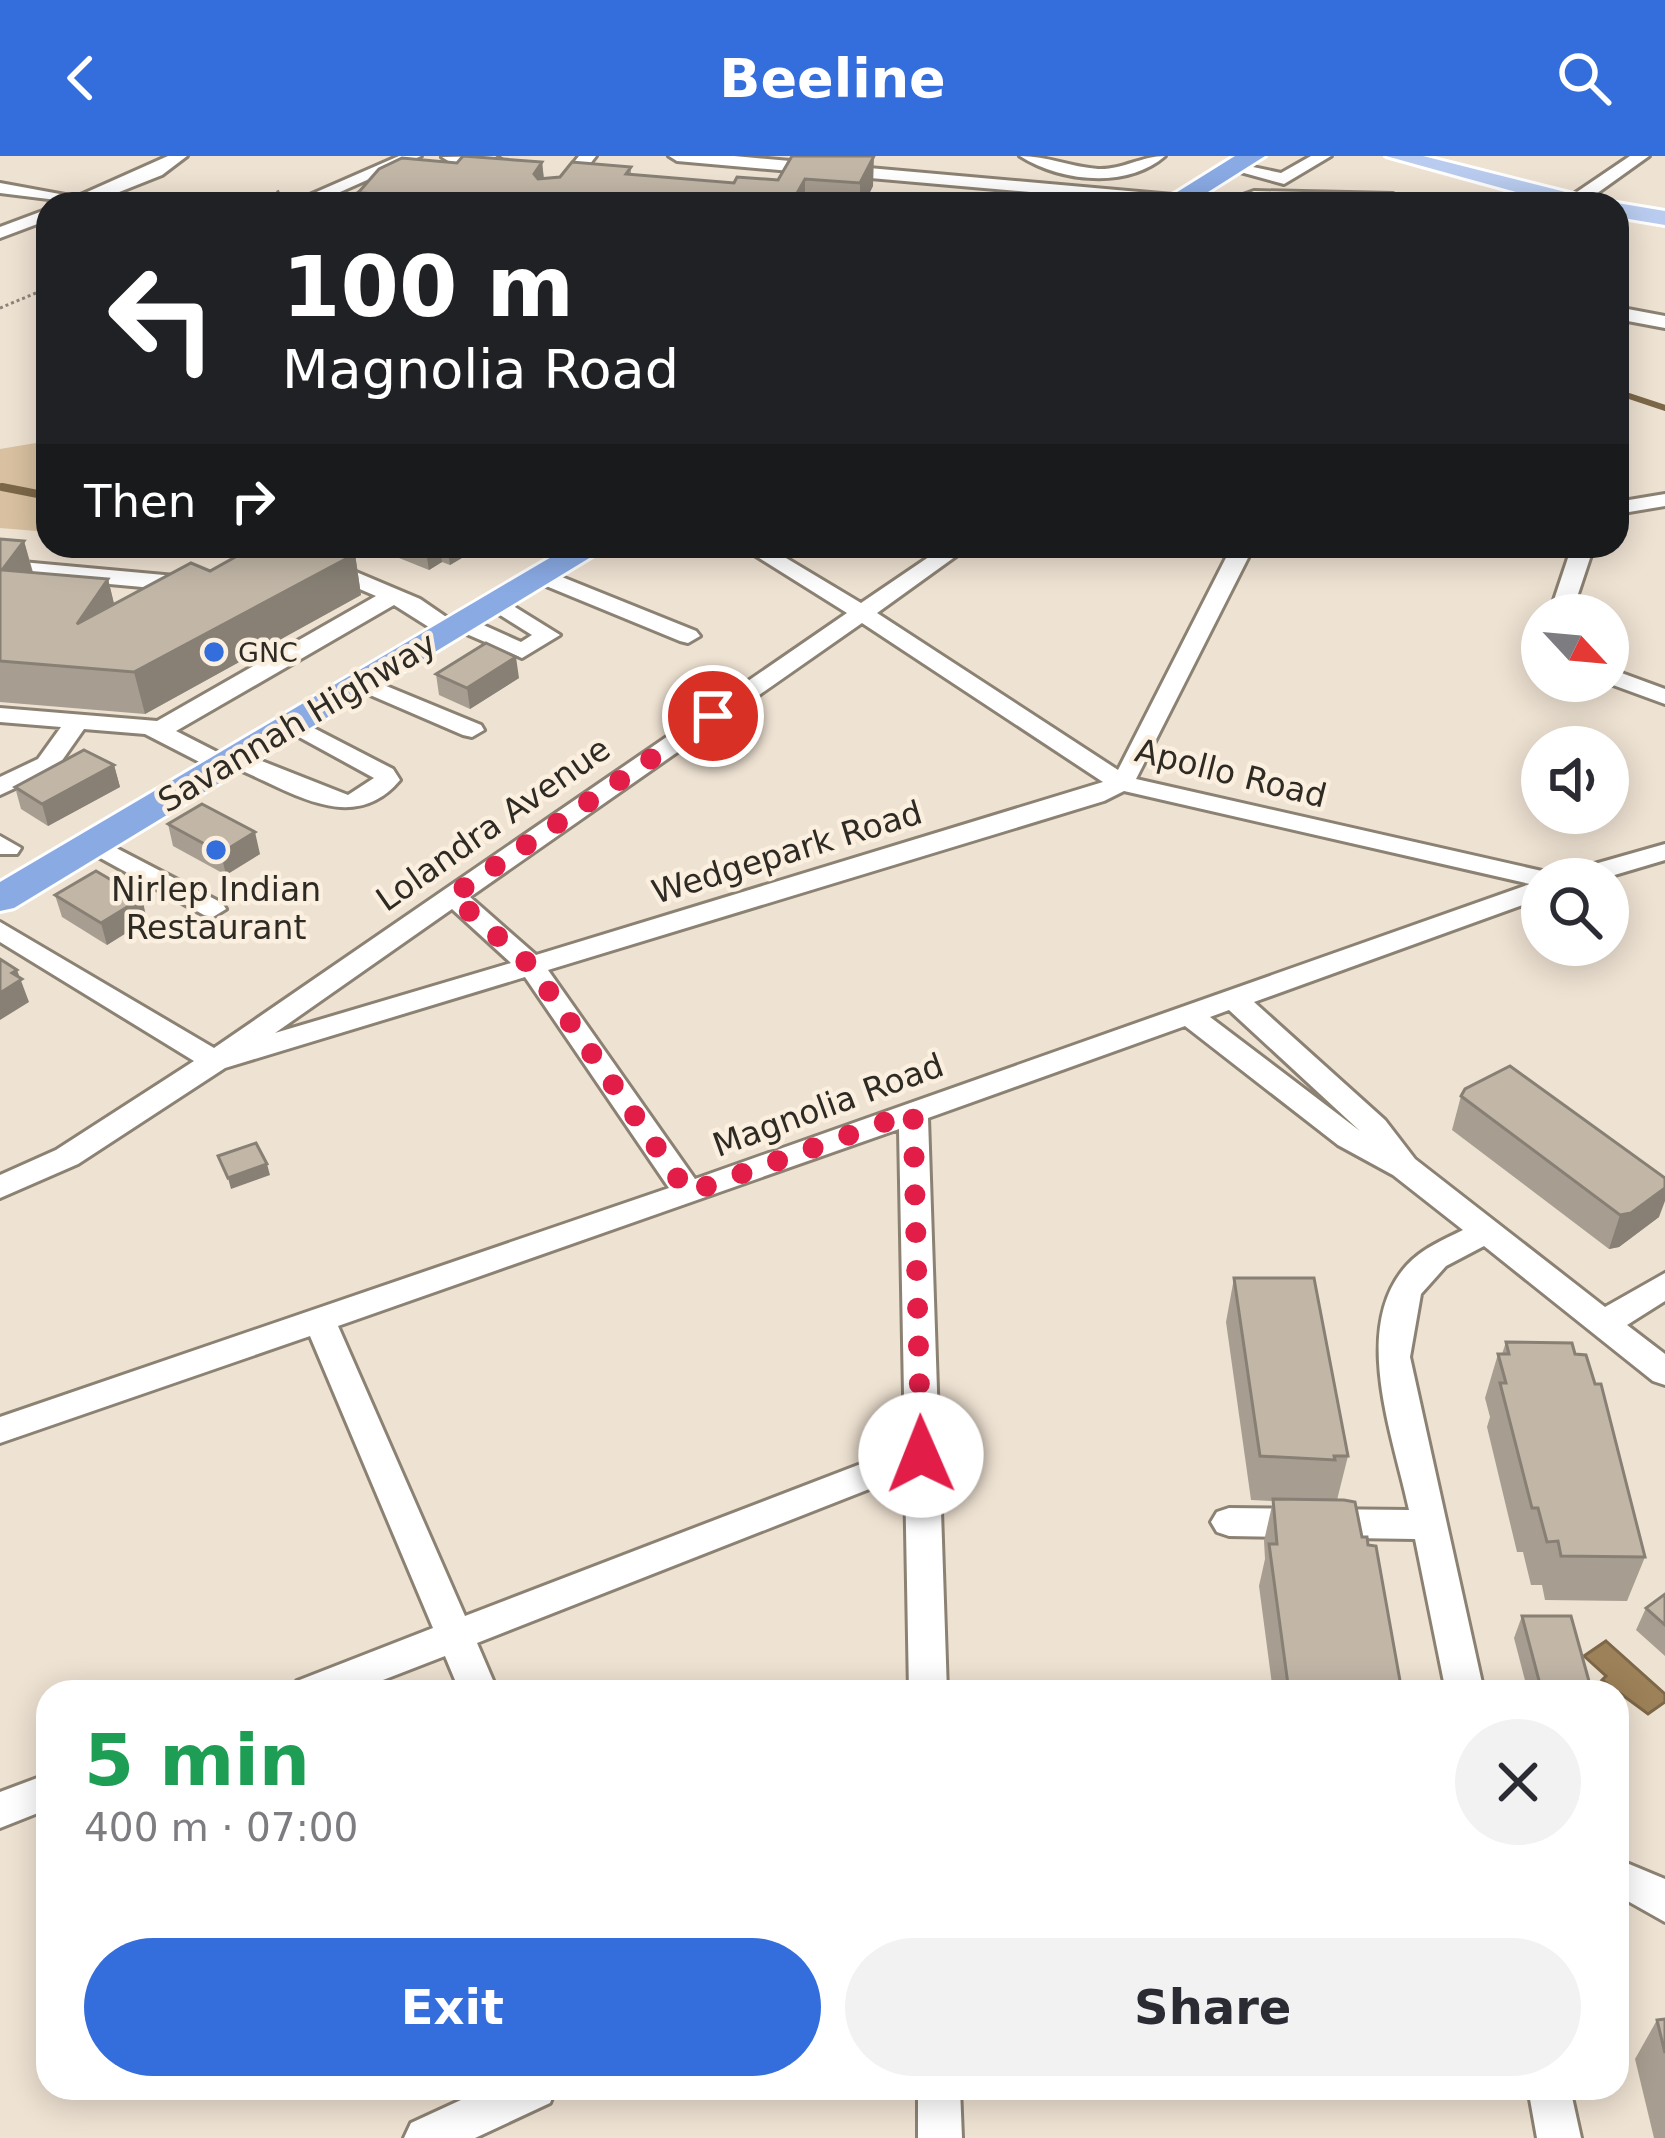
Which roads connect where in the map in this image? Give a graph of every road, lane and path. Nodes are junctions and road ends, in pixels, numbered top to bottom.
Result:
1 (179, 156) edge
2 (588, 156) edge
3 (677, 156) edge
4 (881, 156) edge
5 (1028, 156) edge
6 (1157, 156) edge
7 (1323, 156) edge
8 (1397, 156) edge
9 (1641, 156) edge
10 (450, 157) edge
11 (497, 159) edge
12 (736, 159) edge
13 (1243, 162) edge
14 (421, 168) edge
15 (939, 172) edge
16 (985, 173) junction
17 (1095, 174) junction
18 (737, 178) edge
19 (0, 188) edge
20 (38, 192) edge
21 (104, 192) edge
22 (339, 192) edge
23 (374, 192) edge
24 (560, 192) edge
25 (970, 192) edge
26 (1115, 192) edge
27 (1191, 192) edge
28 (1537, 192) edge
29 (1594, 192) edge
30 (1629, 212) edge
31 (1665, 218) edge
32 (36, 219) edge
33 (0, 233) edge
34 (36, 293) edge
35 (0, 308) edge
36 (1629, 315) edge
37 (1665, 322) edge
38 (1665, 500) edge
39 (1629, 506) edge
40 (300, 558) edge
41 (573, 558) edge
42 (771, 558) edge
43 (942, 558) edge
44 (1237, 558) edge
45 (1579, 558) edge
46 (0, 567) edge
47 (542, 576) junction
48 (224, 583) edge
49 (1567, 594) edge
50 (393, 596) junction
51 (497, 603) junction
52 (862, 613) junction
53 (456, 627) junction
54 (688, 636) dead end
55 (362, 683) junction
56 (1629, 683) edge
57 (1665, 697) edge
58 (4, 721) edge
59 (78, 721) junction
60 (291, 726) junction
61 (472, 730) dead end
62 (158, 731) junction
63 (230, 762) junction
64 (1121, 783) junction
65 (0, 787) edge
66 (93, 844) junction
67 (1665, 852) edge
68 (1629, 862) edge
69 (1521, 874) edge
70 (452, 896) junction
71 (1521, 897) edge
72 (0, 899) edge
73 (213, 909) dead end
74 (0, 930) edge
75 (532, 967) junction
76 (1235, 1000) junction
77 (1190, 1016) junction
78 (215, 1061) junction
79 (1314, 1072) junction
80 (1282, 1087) junction
81 (913, 1112) junction
82 (1404, 1166) junction
83 (8, 1175) edge
84 (688, 1193) junction
85 (1486, 1231) junction
86 (1665, 1285) edge
87 (319, 1319) junction
88 (1604, 1324) junction
89 (1665, 1372) edge
90 (0, 1430) edge
91 (921, 1455) junction
92 (1229, 1522) dead end
93 (1430, 1525) junction
94 (455, 1637) junction
95 (342, 1680) edge
96 (474, 1680) edge
97 (928, 1680) edge
98 (1462, 1680) edge
99 (36, 1796) edge
100 (0, 1810) edge
101 (1629, 1881) edge
102 (1665, 1904) edge
103 (509, 2100) edge
104 (939, 2100) edge
105 (1551, 2100) edge
106 (426, 2138) edge
107 (940, 2138) edge
108 (1559, 2138) edge

1 - 21 street
2 - 24 street
3 - 12 street
4 - 15 street
5 - 17 street
6 - 17 street
7 - 13 street
8 - 28 main road
9 - 29 street
10 - 11 street
11 - 14 street
12 - 15 street
12 - 18 street
13 - 27 highway
14 - 22 street
14 - 23 street
15 - 16 street
16 - 17 street
16 - 25 street
16 - 26 street
19 - 20 street
30 - 31 main road
32 - 33 street
34 - 35 path
36 - 37 street
38 - 39 street
40 - 50 street
41 - 47 highway, Savannah Highway
42 - 52 street, Apollo Road
43 - 52 street, Lolandra Avenue
44 - 64 street
45 - 49 street
46 - 48 street
47 - 51 highway, Savannah Highway
47 - 54 street
50 - 53 street
50 - 62 street
51 - 53 highway, Savannah Highway
51 - 53 street
52 - 64 street, Apollo Road
52 - 70 street, Lolandra Avenue
53 - 55 highway, Savannah Highway
55 - 60 highway, Savannah Highway
55 - 61 street
56 - 57 street
58 - 59 street
59 - 62 street
59 - 65 street
60 - 63 highway, Savannah Highway
60 - 63 street
62 - 63 street
63 - 66 highway, Savannah Highway
64 - 69 street, Apollo Road
64 - 75 street, Wedgepark Road
66 - 72 highway, Savannah Highway
66 - 73 street
67 - 68 street
70 - 75 street
70 - 78 street, Lolandra Avenue
71 - 76 street, Magnolia Road
74 - 78 street
75 - 78 street, Wedgepark Road
75 - 84 street
76 - 77 street, Magnolia Road
76 - 79 street
77 - 80 street
77 - 81 street, Magnolia Road
78 - 83 street, Lolandra Avenue
79 - 80 street
79 - 82 street
80 - 82 street
81 - 84 street, Magnolia Road
81 - 91 street
82 - 85 street
84 - 87 street, Magnolia Road
85 - 88 street
85 - 93 street
86 - 88 street
87 - 90 street, Magnolia Road
87 - 94 street
88 - 89 street
91 - 94 street
91 - 97 street
92 - 93 street
93 - 98 street
94 - 95 street
94 - 96 street
99 - 100 street
101 - 102 street
103 - 106 street
104 - 107 street
105 - 108 street

